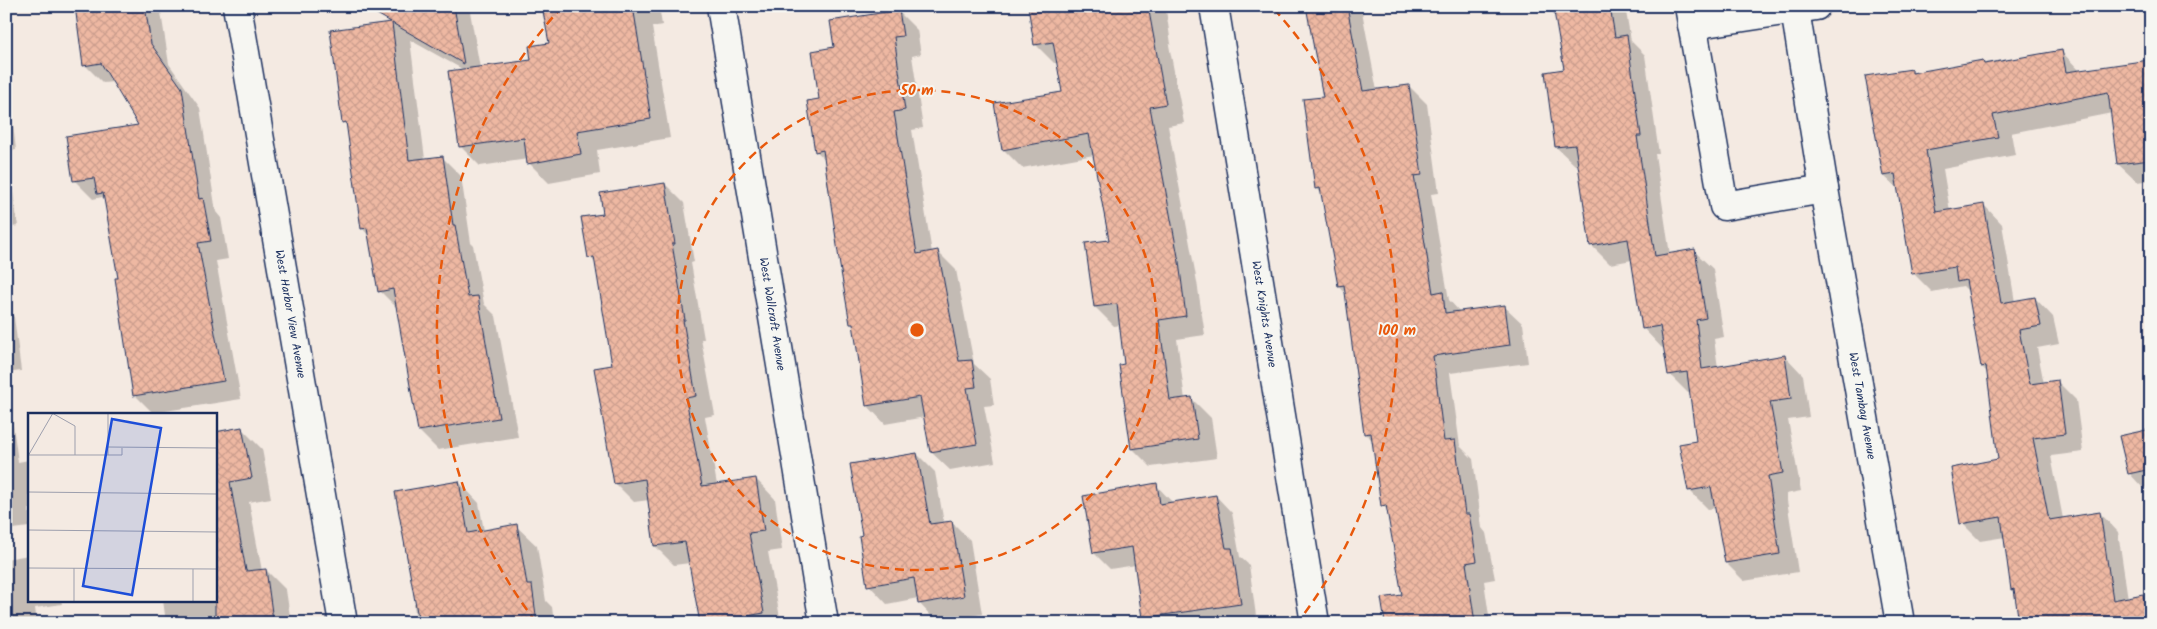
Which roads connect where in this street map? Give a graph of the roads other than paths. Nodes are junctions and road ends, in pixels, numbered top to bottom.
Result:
1 (237, 6) edge
2 (721, 6) edge
3 (1214, 6) edge
4 (1805, 8) edge
5 (1691, 16) edge
6 (1824, 189) junction
7 (342, 623) edge
8 (824, 623) edge
9 (1315, 623) edge
10 (1900, 623) edge

1 - 7 street, West Harbor View Avenue
2 - 8 street, West Wallcraft Avenue
3 - 9 street, West Knights Avenue
4 - 5 street
4 - 6 street, West Tambay Avenue
5 - 6 street
6 - 10 street, West Tambay Avenue

